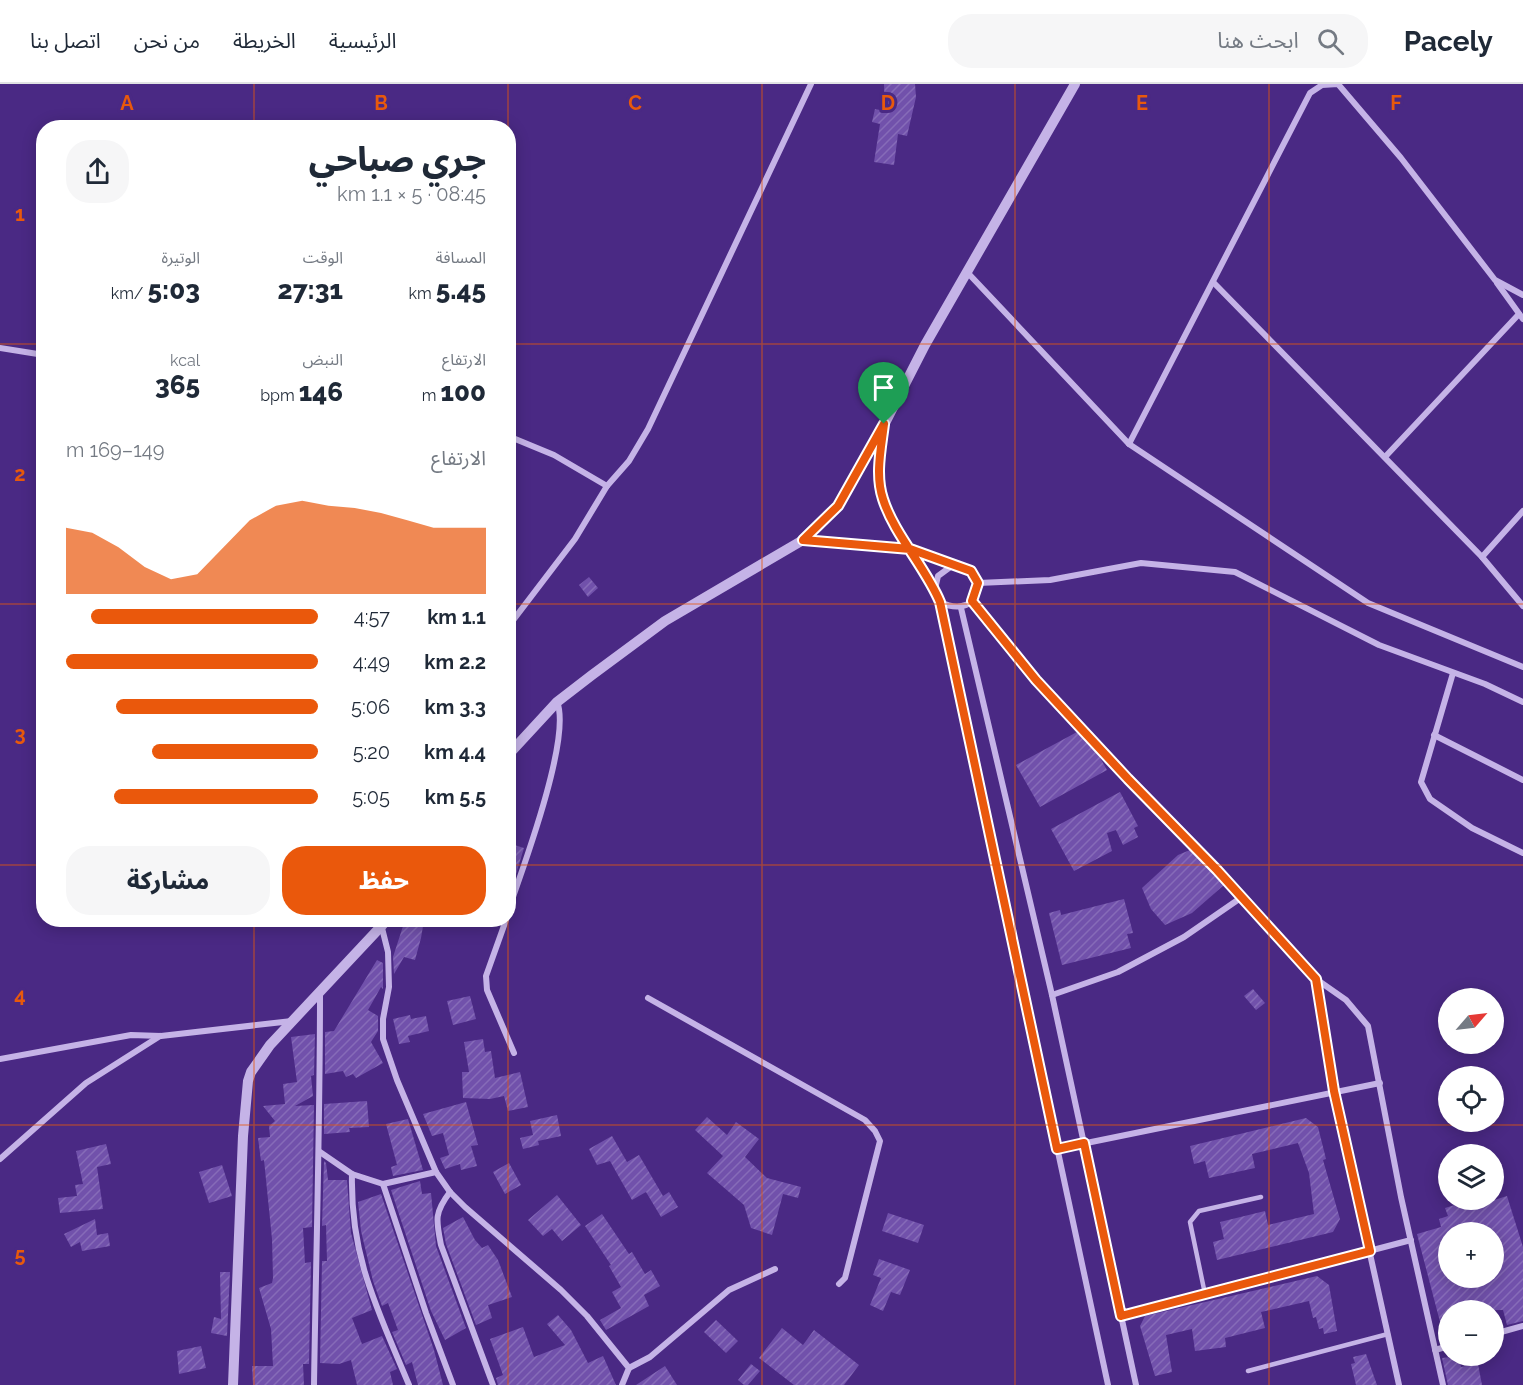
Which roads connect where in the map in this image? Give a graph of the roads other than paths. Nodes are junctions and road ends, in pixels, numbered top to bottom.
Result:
1 (811, 84) edge
2 (1075, 84) edge
3 (967, 272) junction
4 (1495, 280) junction
5 (1213, 282) junction
6 (1523, 295) edge
7 (1521, 316) edge
8 (0, 348) edge
9 (36, 354) edge
10 (884, 424) junction
11 (516, 439) edge
12 (1129, 444) junction
13 (1385, 457) junction
14 (607, 486) junction
15 (1523, 511) edge
16 (803, 540) junction
17 (910, 549) junction
18 (1482, 557) junction
19 (953, 565) junction
20 (978, 583) junction
21 (935, 589) junction
22 (972, 601) junction
23 (940, 602) junction
24 (1523, 606) edge
25 (961, 608) junction
26 (516, 616) edge
27 (1523, 667) edge
28 (1454, 673) junction
29 (557, 702) junction
30 (1523, 702) edge
31 (1434, 735) junction
32 (516, 746) edge
33 (1523, 780) edge
34 (1523, 853) edge
35 (516, 889) edge
36 (1242, 897) junction
37 (382, 927) edge
38 (385, 927) edge
39 (504, 927) edge
40 (1316, 979) junction
41 (320, 994) junction
42 (1052, 995) junction
43 (648, 998) dead end
44 (292, 1021) junction
45 (161, 1036) junction
46 (514, 1053) dead end
47 (0, 1059) edge
48 (1380, 1083) junction
49 (1334, 1091) junction
50 (1084, 1143) junction
51 (1057, 1149) junction
52 (320, 1152) junction
53 (0, 1159) edge
54 (436, 1172) junction
55 (352, 1174) junction
56 (383, 1184) junction
57 (450, 1192) junction
58 (1261, 1197) dead end
59 (1411, 1240) junction
60 (1370, 1251) junction
61 (775, 1269) dead end
62 (839, 1284) dead end
63 (1205, 1294) junction
64 (1121, 1316) junction
65 (1523, 1326) edge
66 (1504, 1331) edge
67 (1388, 1334) junction
68 (1438, 1349) edge
69 (1435, 1350) junction
70 (629, 1368) junction
71 (1248, 1371) dead end
72 (233, 1385) edge
73 (314, 1385) edge
74 (409, 1385) edge
75 (453, 1385) edge
76 (493, 1385) edge
77 (622, 1385) edge
78 (1108, 1385) edge
79 (1136, 1385) edge
80 (1399, 1385) edge
81 (1443, 1385) edge

1 - 14 street
2 - 3 street
3 - 10 street
3 - 12 street
4 - 5 street
4 - 6 street
4 - 7 street
5 - 12 street
5 - 13 street
7 - 13 street
8 - 9 street
10 - 16 street
10 - 17 street
11 - 14 street
12 - 27 street
13 - 18 street
14 - 26 street
15 - 18 street
16 - 17 street
16 - 29 street
17 - 19 street
17 - 21 street
18 - 24 street
19 - 20 street
19 - 21 street
20 - 22 street
20 - 28 street
21 - 23 street
22 - 25 street
22 - 36 street
23 - 25 street
23 - 51 street
25 - 42 street
28 - 30 street
28 - 31 street
29 - 32 street
29 - 35 street
31 - 33 street
31 - 34 street
36 - 40 street
36 - 42 street
37 - 41 street
38 - 54 street
39 - 46 street
40 - 48 street
40 - 49 street
41 - 44 street
41 - 52 street
42 - 50 street
43 - 62 street
44 - 45 street
44 - 72 street
45 - 47 street
45 - 53 street
48 - 49 street
48 - 59 street
49 - 50 street
49 - 60 street
50 - 51 street
50 - 64 street
51 - 78 street
52 - 55 street
52 - 73 street
54 - 56 street
54 - 57 street
55 - 56 street
55 - 74 street
56 - 75 street
57 - 70 street
57 - 76 street
58 - 63 lane
59 - 60 street
59 - 69 street
60 - 63 street
60 - 67 street
61 - 70 street
63 - 64 street
64 - 79 street
65 - 66 street
67 - 71 lane
67 - 80 street
68 - 69 street
69 - 81 street
70 - 77 street

